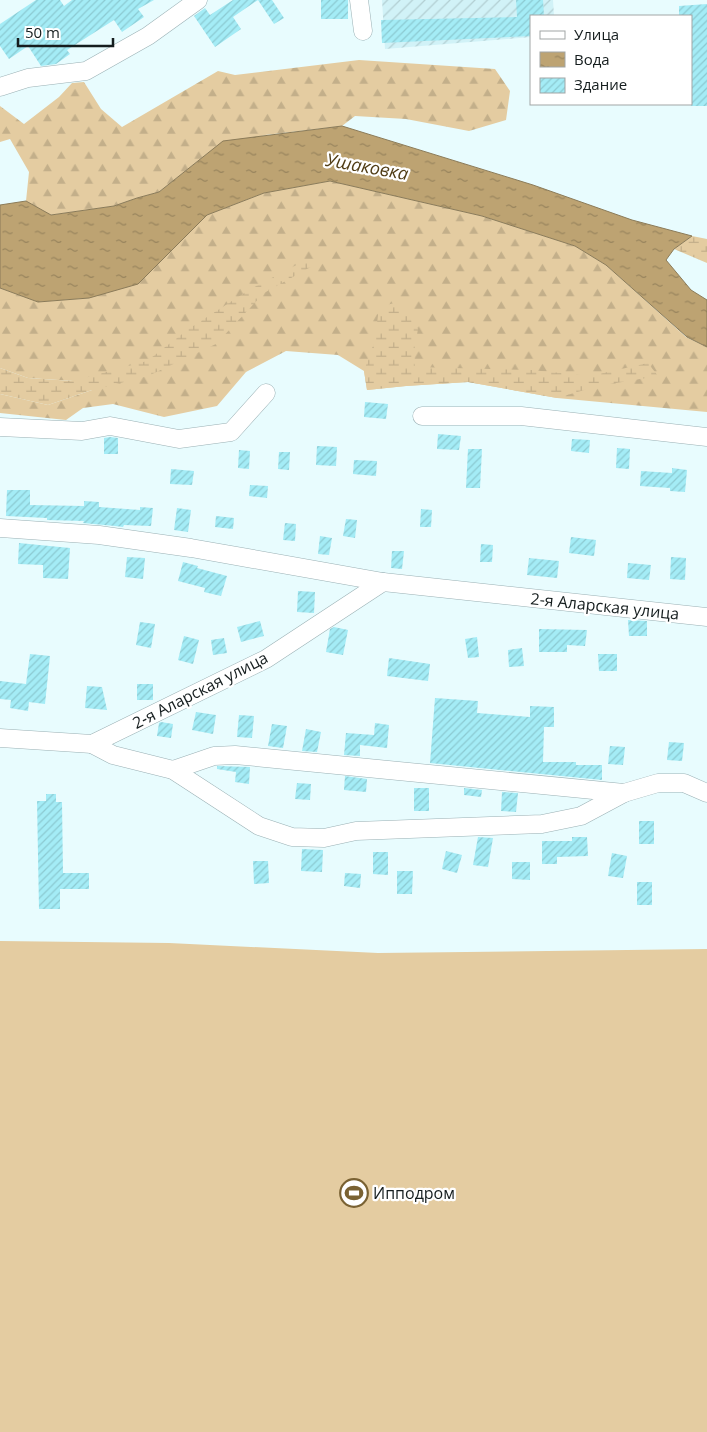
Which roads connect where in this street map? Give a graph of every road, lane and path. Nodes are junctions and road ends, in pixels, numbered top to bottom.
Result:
1 (198, 0) edge
2 (359, 0) edge
3 (363, 31) dead end
4 (0, 88) edge
5 (266, 393) dead end
6 (422, 416) dead end
7 (0, 427) edge
8 (707, 437) edge
9 (0, 528) edge
10 (383, 582) junction
11 (707, 617) edge
12 (0, 738) edge
13 (92, 744) junction
14 (173, 770) junction
15 (624, 792) junction
16 (707, 793) edge

1 - 4 street
2 - 3 street
5 - 7 street
6 - 8 street
9 - 10 street, 2-я Аларская улица
10 - 11 street, 2-я Аларская улица
10 - 13 street, 2-я Аларская улица
12 - 13 street
13 - 14 street
14 - 15 street
14 - 15 street
15 - 16 street

